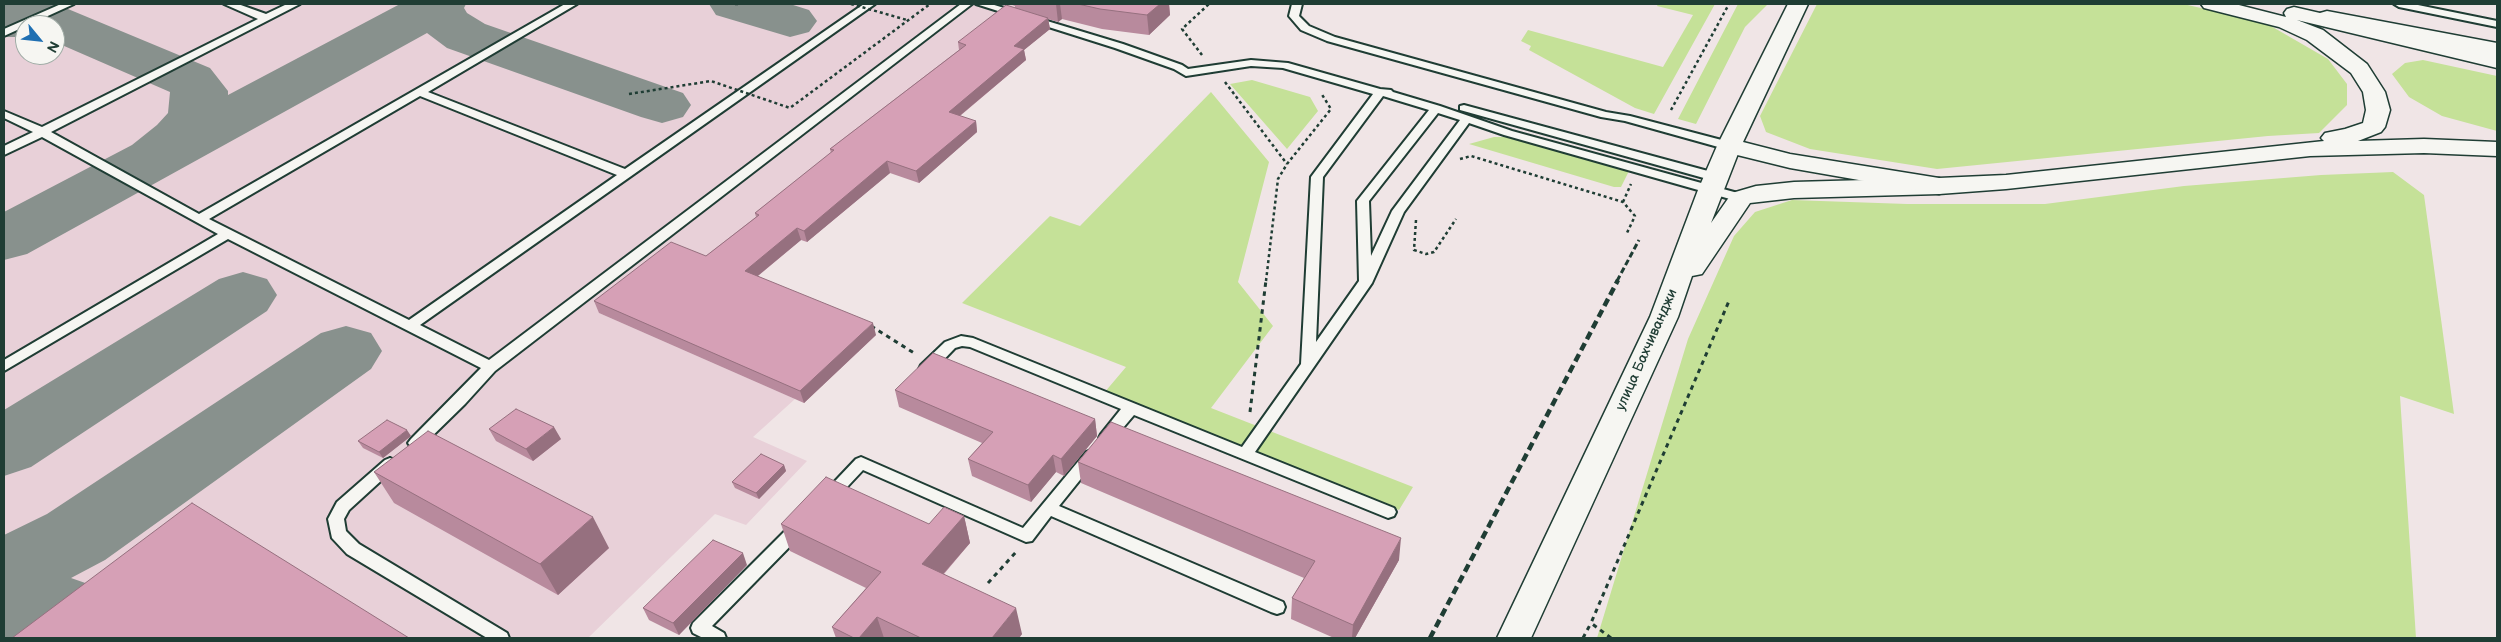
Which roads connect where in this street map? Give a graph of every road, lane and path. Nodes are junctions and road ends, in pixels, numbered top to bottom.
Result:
1 (69, 4) edge
2 (229, 4) edge
3 (295, 4) edge
4 (572, 4) edge
5 (851, 4) edge
6 (870, 4) edge
7 (930, 4) edge
8 (967, 4) edge
9 (981, 4) edge
10 (1297, 4) edge
11 (1729, 4) edge
12 (1798, 4) edge
13 (2211, 4) edge
14 (2249, 4) edge
15 (2399, 4) edge
16 (2288, 12) junction
17 (266, 18) junction
18 (908, 20) junction
19 (2497, 24) edge
20 (4, 33) edge
21 (2497, 49) edge
22 (2497, 61) edge
23 (1182, 70) junction
24 (419, 92) junction
25 (1380, 92) junction
26 (629, 94) dead end
27 (1409, 94) junction
28 (1436, 108) junction
29 (1331, 109) dead end
30 (1670, 110) dead end
31 (4, 114) edge
32 (1467, 118) junction
33 (42, 132) junction
34 (1729, 146) junction
35 (2497, 149) edge
36 (4, 151) edge
37 (1457, 160) dead end
38 (2184, 163) junction
39 (626, 174) junction
40 (1632, 181) dead end
41 (1712, 184) junction
42 (1939, 186) junction
43 (1741, 198) junction
44 (1623, 202) junction
45 (1416, 216) dead end
46 (199, 219) junction
47 (1456, 220) dead end
48 (227, 234) junction
49 (1626, 235) dead end
50 (1365, 283) junction
51 (1729, 301) dead end
52 (1664, 317) junction
53 (862, 323) edge
54 (408, 327) junction
55 (932, 363) junction
56 (1308, 364) junction
57 (4, 366) edge
58 (490, 367) junction
59 (914, 381) edge
60 (1131, 408) junction
61 (1245, 454) junction
62 (1048, 508) junction
63 (1388, 512) dead end
64 (1277, 607) dead end
65 (1591, 623) junction
66 (501, 638) edge
67 (718, 638) edge
68 (1514, 638) edge
69 (1583, 638) edge
70 (1611, 638) edge

1 - 20 lane
2 - 17 lane
3 - 17 lane
4 - 24 lane
5 - 18 path, bridge
6 - 39 lane
7 - 18 path, bridge
8 - 58 lane
9 - 23 lane
10 - 34 lane
11 - 30 path
12 - 34 main road, улица Бахчиванджи
13 - 38 main road
14 - 16 main road
15 - 19 lane
16 - 21 main road
16 - 22 main road
17 - 33 lane
18 - 26 path, bridge
23 - 25 lane
23 - 27 lane
24 - 39 lane
24 - 46 lane
25 - 27 lane
25 - 28 lane
25 - 56 lane
27 - 41 lane
28 - 32 lane
28 - 50 lane
29 - 61 path
31 - 33 lane
32 - 41 lane
32 - 50 lane
33 - 36 lane
33 - 46 lane
34 - 41 main road, улица Бахчиванджи
34 - 42 main road
35 - 38 main road
37 - 44 path
38 - 42 main road
39 - 54 lane
40 - 44 path
41 - 43 lane
41 - 52 main road, улица Бахчиванджи
42 - 43 main road
43 - 52 main road
44 - 49 path
45 - 47 path
46 - 48 lane
48 - 54 lane
48 - 57 lane
50 - 56 lane
51 - 65 path
52 - 68 main road, улица Бахчиванджи
53 - 55 path
54 - 58 lane
55 - 59 lane
55 - 60 lane
56 - 61 lane
58 - 66 lane
60 - 61 lane
60 - 62 lane
61 - 63 lane
62 - 64 lane
62 - 67 lane
65 - 69 path
65 - 70 path

